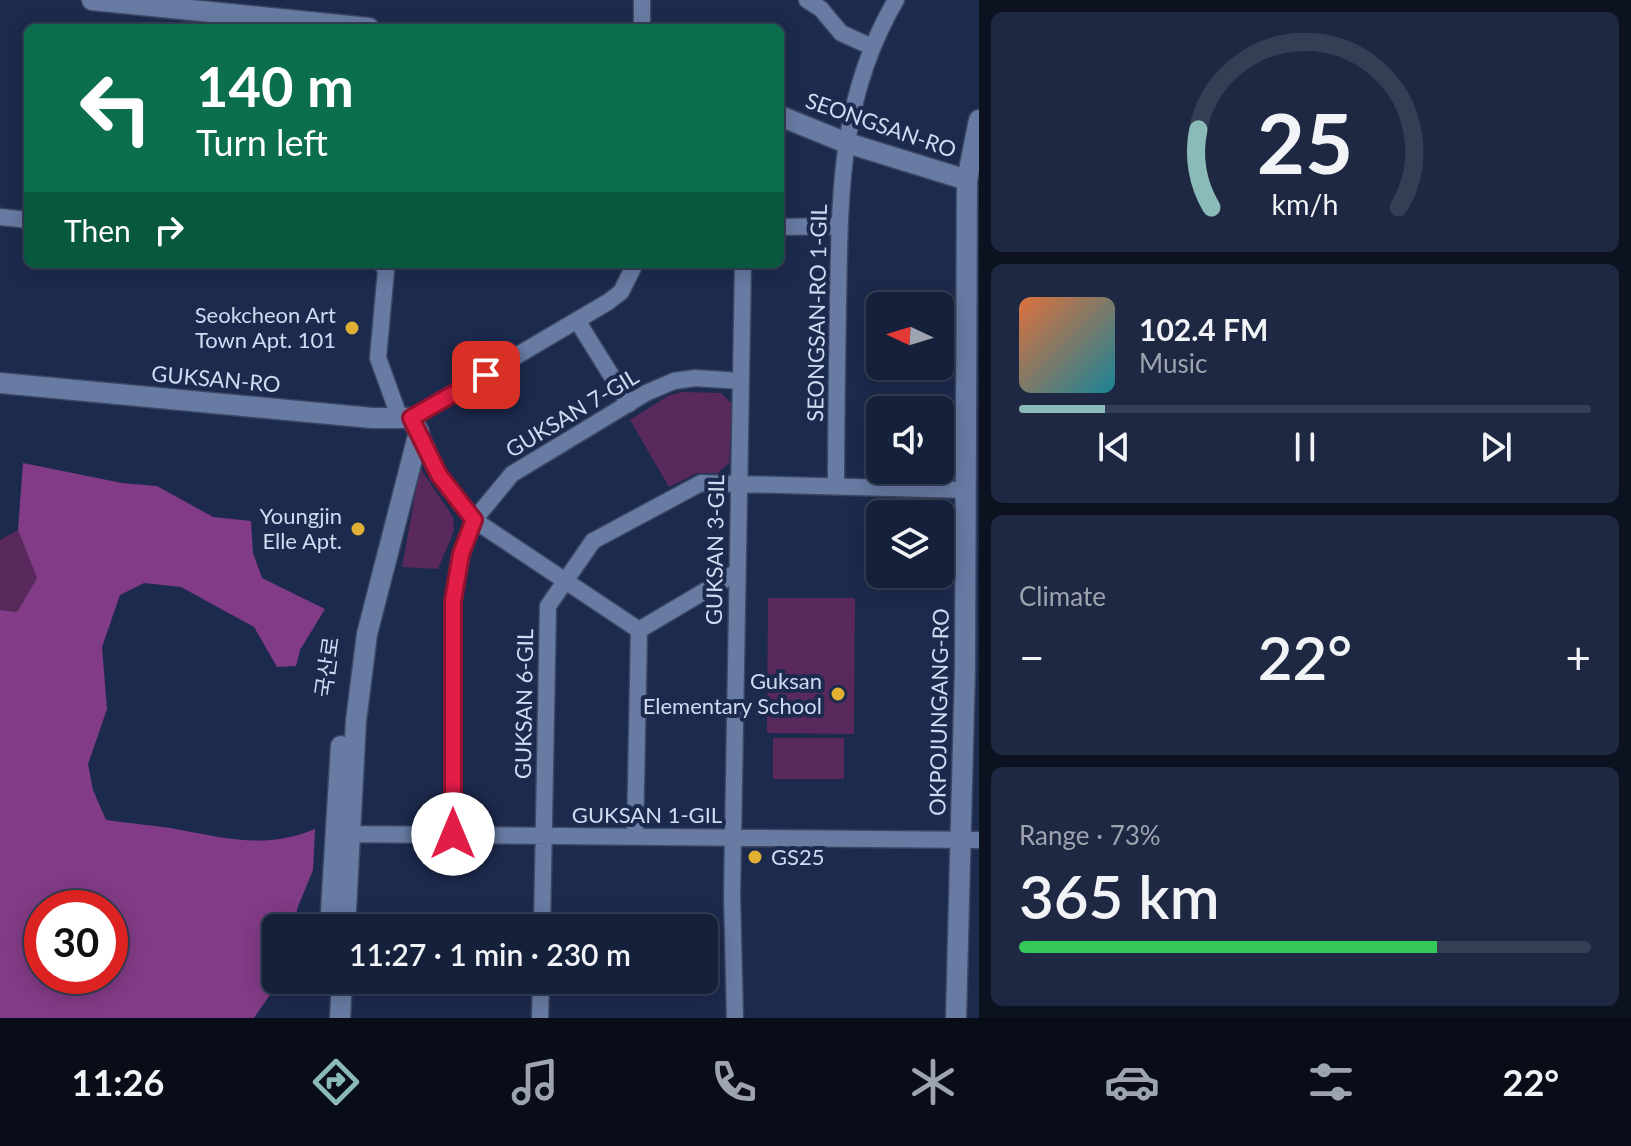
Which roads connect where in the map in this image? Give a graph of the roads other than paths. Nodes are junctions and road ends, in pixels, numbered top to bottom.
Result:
1 (92, 0) edge
2 (642, 0) edge
3 (807, 0) edge
4 (896, 0) edge
5 (329, 24) edge
6 (642, 24) edge
7 (872, 47) junction
8 (784, 118) edge
9 (979, 120) edge
10 (844, 142) junction
11 (973, 181) edge
12 (0, 217) edge
13 (24, 220) edge
14 (839, 226) junction
15 (784, 227) edge
16 (385, 268) edge
17 (633, 268) edge
18 (743, 268) edge
19 (578, 322) junction
20 (741, 381) junction
21 (0, 383) edge
22 (629, 404) junction
23 (410, 422) junction
24 (737, 483) junction
25 (836, 486) junction
26 (965, 490) junction
27 (474, 520) junction
28 (737, 572) junction
29 (562, 582) junction
30 (972, 584) edge
31 (639, 630) junction
32 (972, 690) edge
33 (342, 834) junction
34 (453, 834) junction
35 (544, 836) junction
36 (635, 836) junction
37 (733, 837) junction
38 (969, 840) edge
39 (332, 914) edge
40 (345, 914) edge
41 (542, 914) edge
42 (328, 994) edge
43 (341, 994) edge
44 (541, 994) edge
45 (327, 1018) edge
46 (340, 1018) edge
47 (540, 1018) edge
48 (735, 1018) edge
49 (956, 1018) edge

1 - 5 street
2 - 6 street
3 - 7 street
4 - 7 street, SEONGSAN-RO 1-GIL
7 - 10 street, SEONGSAN-RO 1-GIL
8 - 10 street, SEONGSAN-RO
9 - 11 street, OKPOJUNGANG-RO
10 - 11 street, SEONGSAN-RO
10 - 14 street, SEONGSAN-RO 1-GIL
11 - 26 street, OKPOJUNGANG-RO
12 - 13 street
14 - 15 street
14 - 25 street, SEONGSAN-RO 1-GIL
16 - 23 street
17 - 19 street
18 - 20 street, GUKSAN 3-GIL
19 - 22 street
19 - 23 street
20 - 22 street, GUKSAN 7-GIL
20 - 24 street, GUKSAN 3-GIL
21 - 23 street, GUKSAN-RO
22 - 27 street, GUKSAN 7-GIL
23 - 27 street
23 - 33 street, 국산로
24 - 25 street, GUKSAN 6-GIL
24 - 28 street, GUKSAN 3-GIL
24 - 29 street, GUKSAN 6-GIL
25 - 26 street, GUKSAN 6-GIL
26 - 30 street, OKPOJUNGANG-RO
27 - 29 street
27 - 34 street, GUKSAN 7-GIL
28 - 31 street
28 - 37 street, GUKSAN 3-GIL
29 - 31 street
29 - 35 street, GUKSAN 6-GIL
30 - 32 street, OKPOJUNGANG-RO
31 - 36 street
32 - 38 street, OKPOJUNGANG-RO
33 - 34 street, GUKSAN 1-GIL
33 - 39 street, 국산로
33 - 40 street, 국산로
34 - 35 street, GUKSAN 1-GIL
35 - 36 street, GUKSAN 1-GIL
35 - 41 street, GUKSAN 6-GIL
36 - 37 street, GUKSAN 1-GIL
37 - 38 street, GUKSAN 1-GIL
37 - 48 street, GUKSAN 3-GIL
38 - 49 street, OKPOJUNGANG-RO
42 - 45 street
43 - 46 street
44 - 47 street

